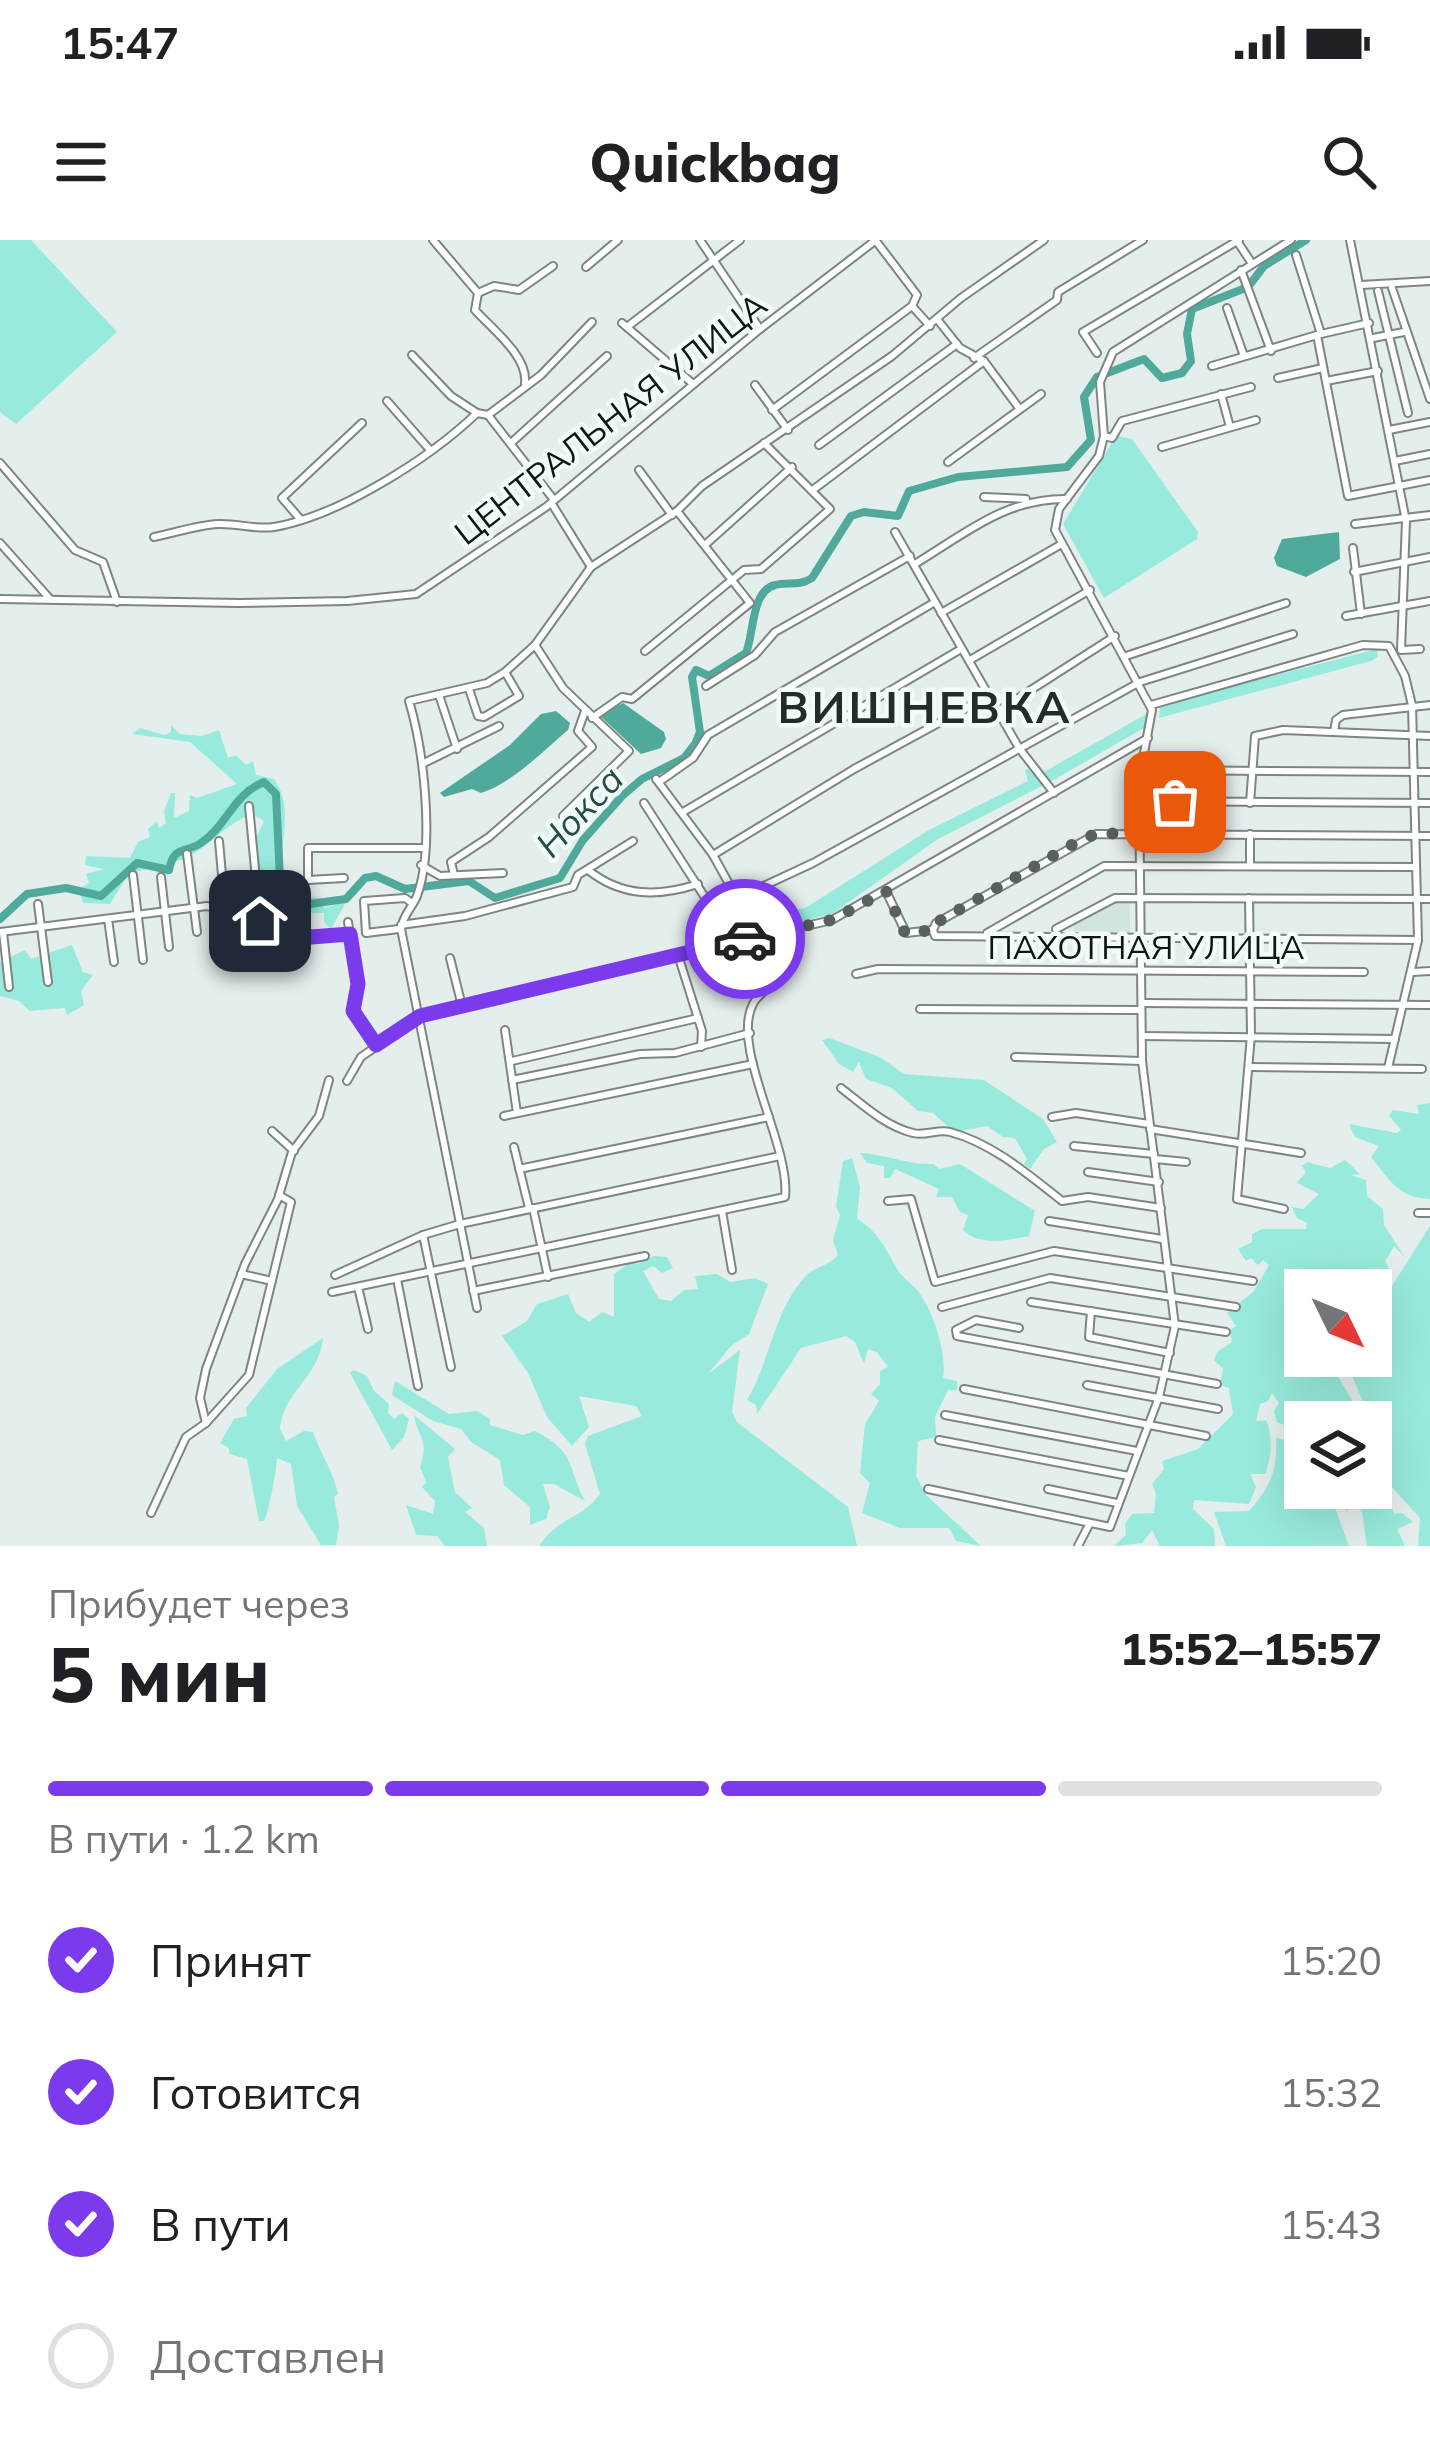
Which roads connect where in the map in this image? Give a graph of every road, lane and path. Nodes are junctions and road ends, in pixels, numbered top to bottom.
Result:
1 (433, 240) edge
2 (618, 240) edge
3 (700, 240) edge
4 (740, 240) edge
5 (876, 240) edge
6 (1044, 240) edge
7 (1143, 240) edge
8 (1292, 240) edge
9 (1350, 240) edge
10 (1238, 241) edge
11 (1296, 255) dead end
12 (712, 261) junction
13 (1251, 262) junction
14 (553, 266) dead end
15 (586, 267) dead end
16 (1240, 269) junction
17 (1430, 280) edge
18 (1361, 285) junction
19 (1392, 288) dead end
20 (1378, 292) dead end
21 (478, 293) junction
22 (912, 306) junction
23 (1227, 308) dead end
24 (938, 319) junction
25 (592, 322) dead end
26 (1369, 323) junction
27 (930, 326) junction
28 (760, 329) junction
29 (1406, 332) junction
30 (1319, 334) junction
31 (1390, 335) junction
32 (1372, 338) junction
33 (957, 344) junction
34 (1271, 351) junction
35 (1097, 353) dead end
36 (412, 355) dead end
37 (607, 356) dead end
38 (1244, 357) junction
39 (974, 358) junction
40 (984, 361) junction
41 (1212, 366) dead end
42 (1323, 368) junction
43 (1378, 371) junction
44 (1278, 378) dead end
45 (1325, 381) junction
46 (525, 383) junction
47 (692, 383) junction
48 (755, 386) dead end
49 (1250, 387) dead end
50 (1041, 394) dead end
51 (1221, 394) junction
52 (1430, 399) edge
53 (387, 401) dead end
54 (1019, 408) junction
55 (772, 410) junction
56 (477, 413) junction
57 (1408, 413) dead end
58 (488, 415) junction
59 (1256, 420) dead end
60 (1430, 422) edge
61 (362, 423) dead end
62 (1230, 427) junction
63 (788, 430) junction
64 (1389, 430) junction
65 (1104, 436) junction
66 (511, 443) junction
67 (764, 443) junction
68 (819, 445) dead end
69 (1162, 447) dead end
70 (430, 450) junction
71 (1430, 454) edge
72 (1395, 461) junction
73 (948, 462) dead end
74 (0, 463) edge
75 (792, 466) junction
76 (639, 470) dead end
77 (1430, 480) edge
78 (1400, 486) junction
79 (814, 489) junction
80 (984, 496) dead end
81 (1067, 499) junction
82 (1030, 500) junction
83 (552, 501) junction
84 (675, 513) junction
85 (1430, 515) edge
86 (301, 520) junction
87 (1406, 521) junction
88 (1355, 524) dead end
89 (895, 532) dead end
90 (154, 536) dead end
91 (0, 543) edge
92 (705, 545) junction
93 (1060, 545) junction
94 (1353, 548) dead end
95 (910, 556) junction
96 (1430, 557) edge
97 (1404, 562) junction
98 (915, 564) junction
99 (591, 568) junction
100 (1354, 572) junction
101 (731, 580) junction
102 (1090, 590) junction
103 (0, 598) edge
104 (51, 601) junction
105 (1430, 601) edge
106 (935, 602) junction
107 (118, 603) junction
108 (1286, 603) dead end
109 (1402, 606) junction
110 (941, 613) junction
111 (1361, 614) junction
112 (1346, 616) dead end
113 (1293, 634) dead end
114 (1115, 636) junction
115 (536, 645) junction
116 (961, 649) junction
117 (1420, 649) dead end
118 (645, 651) dead end
119 (1126, 656) junction
120 (970, 661) junction
121 (505, 672) junction
122 (1140, 682) junction
123 (706, 686) dead end
124 (469, 688) junction
125 (438, 694) junction
126 (990, 695) junction
127 (1151, 705) junction
128 (1412, 705) junction
129 (1430, 705) edge
130 (998, 711) junction
131 (588, 714) junction
132 (499, 726) dead end
133 (1334, 732) junction
134 (1413, 735) junction
135 (1430, 736) edge
136 (1148, 738) junction
137 (1019, 748) junction
138 (457, 749) junction
139 (422, 764) junction
140 (1140, 770) junction
141 (1251, 770) junction
142 (1430, 772) edge
143 (1414, 774) junction
144 (1054, 793) junction
145 (1138, 801) junction
146 (644, 803) dead end
147 (1250, 803) junction
148 (1430, 803) edge
149 (1411, 804) junction
150 (249, 806) dead end
151 (682, 812) junction
152 (563, 816) dead end
153 (1139, 833) junction
154 (1250, 834) junction
155 (1413, 836) junction
156 (1430, 836) edge
157 (219, 841) dead end
158 (633, 841) dead end
159 (423, 848) junction
160 (188, 854) dead end
161 (713, 855) junction
162 (1140, 866) junction
163 (1250, 866) junction
164 (421, 867) junction
165 (1416, 867) junction
166 (588, 870) junction
167 (502, 873) dead end
168 (134, 875) dead end
169 (454, 875) junction
170 (160, 877) dead end
171 (344, 878) dead end
172 (698, 884) junction
173 (886, 891) junction
174 (740, 898) junction
175 (1249, 898) junction
176 (1140, 899) junction
177 (1416, 899) junction
178 (1430, 899) edge
179 (415, 900) junction
180 (38, 904) dead end
181 (194, 907) junction
182 (223, 910) junction
183 (165, 911) junction
184 (138, 915) junction
185 (108, 919) junction
186 (260, 921) junction
187 (348, 922) dead end
188 (40, 927) junction
189 (401, 927) junction
190 (1056, 928) dead end
191 (933, 930) junction
192 (1, 932) edge
193 (196, 932) dead end
194 (350, 934) junction
195 (986, 934) junction
196 (758, 936) junction
197 (1139, 937) junction
198 (221, 938) dead end
199 (1251, 939) junction
200 (1418, 940) junction
201 (723, 943) junction
202 (169, 947) dead end
203 (678, 955) junction
204 (450, 958) dead end
205 (143, 960) dead end
206 (114, 962) dead end
207 (1141, 970) junction
208 (1251, 971) junction
209 (1430, 971) edge
210 (1364, 972) dead end
211 (1413, 972) junction
212 (856, 974) dead end
213 (47, 982) dead end
214 (10, 987) dead end
215 (1250, 1003) junction
216 (1405, 1004) junction
217 (1430, 1005) edge
218 (462, 1006) junction
219 (1142, 1007) junction
220 (920, 1009) dead end
221 (420, 1016) junction
222 (698, 1018) junction
223 (506, 1030) dead end
224 (750, 1034) junction
225 (1251, 1035) junction
226 (1142, 1036) junction
227 (1395, 1039) junction
228 (376, 1045) junction
229 (701, 1047) junction
230 (1015, 1057) dead end
231 (512, 1061) junction
232 (1142, 1063) junction
233 (753, 1064) junction
234 (1249, 1067) junction
235 (1388, 1068) junction
236 (1422, 1069) dead end
237 (512, 1079) junction
238 (329, 1080) dead end
239 (347, 1082) dead end
240 (842, 1088) dead end
241 (517, 1113) junction
242 (504, 1116) dead end
243 (1052, 1117) dead end
244 (769, 1118) junction
245 (1149, 1127) junction
246 (272, 1131) dead end
247 (1243, 1143) junction
248 (1074, 1145) dead end
249 (514, 1148) dead end
250 (294, 1150) junction
251 (1301, 1153) dead end
252 (780, 1156) junction
253 (1155, 1156) junction
254 (1186, 1162) dead end
255 (519, 1169) junction
256 (1088, 1172) dead end
257 (1159, 1182) junction
258 (279, 1195) junction
259 (888, 1202) dead end
260 (531, 1208) junction
261 (1161, 1208) junction
262 (1284, 1209) dead end
263 (722, 1210) junction
264 (1430, 1213) edge
265 (1418, 1214) dead end
266 (1049, 1220) dead end
267 (460, 1224) junction
268 (423, 1235) junction
269 (1162, 1238) junction
270 (541, 1250) junction
271 (645, 1256) dead end
272 (468, 1263) junction
273 (1166, 1268) junction
274 (732, 1270) dead end
275 (430, 1272) junction
276 (241, 1274) junction
277 (335, 1275) dead end
278 (548, 1277) junction
279 (397, 1279) junction
280 (1253, 1281) dead end
281 (272, 1282) junction
282 (358, 1287) junction
283 (473, 1291) junction
284 (332, 1292) dead end
285 (1172, 1297) junction
286 (1030, 1301) dead end
287 (942, 1307) dead end
288 (1236, 1307) dead end
289 (477, 1308) dead end
290 (1091, 1311) junction
291 (1175, 1326) junction
292 (1019, 1328) dead end
293 (368, 1329) dead end
294 (1226, 1332) dead end
295 (1170, 1353) junction
296 (451, 1367) dead end
297 (1166, 1374) junction
298 (1217, 1384) dead end
299 (1088, 1385) dead end
300 (418, 1386) dead end
301 (964, 1389) dead end
302 (1159, 1397) junction
303 (1218, 1409) dead end
304 (946, 1415) dead end
305 (206, 1423) junction
306 (1150, 1425) junction
307 (1206, 1436) dead end
308 (940, 1440) dead end
309 (1138, 1451) junction
310 (1129, 1476) junction
311 (928, 1489) dead end
312 (1048, 1489) dead end
313 (1117, 1504) junction
314 (152, 1513) dead end
315 (1090, 1523) junction
316 (1078, 1546) edge

1 - 21 street
2 - 15 street
3 - 12 street
4 - 12 street
5 - 22 street
5 - 28 street, ЦЕНТРАЛЬНАЯ УЛИЦА
6 - 24 street
7 - 39 street
8 - 13 street
9 - 18 street
10 - 13 street
10 - 35 street
11 - 30 street
12 - 28 street
12 - 47 street
13 - 16 street
14 - 21 street
16 - 34 street
16 - 65 street
17 - 18 street
18 - 26 street
19 - 29 street
20 - 31 street
21 - 46 street
22 - 27 street
22 - 55 street
23 - 38 street
24 - 27 street
24 - 33 street
25 - 46 street
26 - 30 street
26 - 32 street
27 - 63 street
28 - 47 street, ЦЕНТРАЛЬНАЯ УЛИЦА
29 - 31 street
29 - 52 street
30 - 34 street
30 - 42 street
31 - 32 street
31 - 57 street
32 - 43 street
33 - 39 street
33 - 68 street
34 - 38 street
36 - 56 street
37 - 66 street
38 - 41 street
39 - 40 street
40 - 54 street
40 - 79 street
42 - 44 street
42 - 45 street
43 - 45 street
43 - 64 street
45 - 78 street
46 - 58 street
47 - 83 street, ЦЕНТРАЛЬНАЯ УЛИЦА
48 - 55 street
49 - 51 street
50 - 54 street
51 - 62 street
51 - 65 street
53 - 70 street
54 - 73 street
55 - 63 street
56 - 58 street
56 - 70 street
58 - 66 street
59 - 62 street
60 - 64 street
61 - 86 street
62 - 69 street
63 - 67 street
64 - 72 street
65 - 81 street
66 - 83 street
67 - 75 street
67 - 84 street
70 - 86 street
71 - 72 street
72 - 78 street
74 - 107 street
75 - 79 street
75 - 92 street
76 - 84 street
77 - 78 street
78 - 87 street
79 - 101 street
80 - 82 street
81 - 82 street
81 - 93 street
82 - 98 street
83 - 99 street
83 - 107 street, ЦЕНТРАЛЬНАЯ УЛИЦА
84 - 92 street
84 - 99 street
85 - 87 street
86 - 90 street
87 - 88 street
87 - 97 street
89 - 95 street
91 - 104 street
92 - 101 street
93 - 102 street
93 - 110 street
94 - 100 street
95 - 98 street
95 - 123 street
96 - 97 street
97 - 100 street
97 - 109 street
98 - 106 street
99 - 115 street
100 - 111 street
101 - 118 street
101 - 131 street
102 - 114 street
102 - 120 street
103 - 104 street, ЦЕНТРАЛЬНАЯ УЛИЦА
104 - 107 street, ЦЕНТРАЛЬНАЯ УЛИЦА
105 - 109 street
106 - 110 street
106 - 151 street
108 - 119 street
109 - 111 street
109 - 117 street
110 - 116 street
111 - 112 street
113 - 122 street
114 - 119 street
114 - 130 street
115 - 121 street
115 - 131 street
116 - 120 street
116 - 151 street
119 - 122 street
120 - 126 street
121 - 124 street
121 - 124 street
122 - 127 street
122 - 137 street
124 - 125 street
125 - 138 street
125 - 139 street
126 - 130 street
126 - 161 street
127 - 128 street
127 - 136 street
128 - 129 street
128 - 133 street
128 - 134 street
130 - 137 street
131 - 152 street
131 - 169 street
132 - 138 street
133 - 134 street
133 - 141 street
134 - 135 street
134 - 143 street
136 - 140 street
136 - 144 street
137 - 144 street
137 - 174 street
138 - 139 street
139 - 159 street
140 - 141 street
140 - 145 street
141 - 143 street
141 - 147 street
142 - 143 street
143 - 149 street
144 - 173 street
145 - 147 street
145 - 153 street
146 - 172 street
147 - 149 street
148 - 149 street
149 - 155 street
150 - 186 street
151 - 161 street
153 - 154 street
153 - 162 street
153 - 191 street
154 - 155 street
154 - 163 street
155 - 156 street
155 - 165 street
157 - 182 street
158 - 166 street
159 - 164 street
159 - 171 street
160 - 181 street
161 - 174 street
162 - 163 street
162 - 176 street
162 - 195 street
163 - 165 street
164 - 169 street
164 - 179 street
165 - 177 street
166 - 172 street
166 - 189 street
167 - 169 street
168 - 184 street
170 - 183 street
172 - 201 street
173 - 191 street
173 - 196 street
174 - 196 street
175 - 176 street
175 - 177 street
175 - 199 street
176 - 190 street
176 - 197 street
177 - 178 street
177 - 200 street
179 - 189 street
179 - 189 street
180 - 188 street
181 - 182 street
181 - 183 street
181 - 193 street
182 - 186 street
182 - 198 street
183 - 184 street
183 - 202 street
184 - 185 street
184 - 205 street
185 - 188 street
185 - 206 street
186 - 194 street
187 - 194 street
188 - 192 street
188 - 213 street
189 - 221 street
191 - 195 street
192 - 214 street
194 - 228 street
195 - 197 street
196 - 201 street
196 - 224 street
197 - 199 street
197 - 207 street
199 - 200 street
199 - 208 street
200 - 211 street
201 - 203 street
203 - 218 street
203 - 222 street
204 - 218 street
207 - 208 street, ПАХОТНАЯ УЛИЦА
207 - 212 street, ПАХОТНАЯ УЛИЦА
207 - 219 street
208 - 210 street, ПАХОТНАЯ УЛИЦА
208 - 215 street
209 - 211 street
211 - 216 street
215 - 216 street
215 - 219 street
215 - 225 street
216 - 217 street
216 - 227 street
218 - 221 street
219 - 220 street
219 - 226 street
221 - 228 street
221 - 267 street
222 - 229 street
222 - 231 street
223 - 231 street
224 - 229 street
224 - 233 street
225 - 226 street
225 - 227 street
225 - 234 street
226 - 232 street
227 - 235 street
228 - 239 street
229 - 237 street
230 - 232 street
231 - 237 street
232 - 245 street
233 - 241 street
233 - 244 street
234 - 235 street
234 - 247 street
235 - 236 street
237 - 241 street
238 - 250 street
240 - 261 street
241 - 242 street
243 - 245 street
244 - 252 street
244 - 255 street
245 - 247 street
245 - 253 street
246 - 250 street
247 - 251 street
247 - 262 street
248 - 253 street
249 - 255 street
250 - 258 street
252 - 260 street
252 - 263 street
253 - 254 street
253 - 257 street
255 - 260 street
256 - 257 street
257 - 261 street
258 - 276 street
258 - 281 street
259 - 273 street
260 - 267 street
260 - 270 street
261 - 269 street
263 - 270 street
263 - 274 street
264 - 265 street
266 - 269 street
267 - 268 street
267 - 272 street
268 - 275 street
268 - 277 street
269 - 273 street
270 - 272 street
270 - 278 street
271 - 278 street
272 - 275 street
272 - 283 street
273 - 280 street
273 - 285 street
275 - 279 street
275 - 296 street
276 - 281 street
276 - 305 street
278 - 283 street
279 - 282 street
279 - 300 street
281 - 305 street
282 - 284 street
282 - 293 street
283 - 289 street
285 - 287 street
285 - 288 street
285 - 291 street
286 - 290 street
290 - 291 street
290 - 295 street
291 - 294 street
291 - 295 street
292 - 297 street
295 - 297 street
297 - 298 street
297 - 302 street
299 - 302 street
301 - 306 street
302 - 303 street
302 - 306 street
304 - 309 street
305 - 314 street
306 - 307 street
306 - 309 street
308 - 310 street
309 - 310 street
310 - 313 street
311 - 315 street
312 - 313 street
313 - 315 street
315 - 316 street

